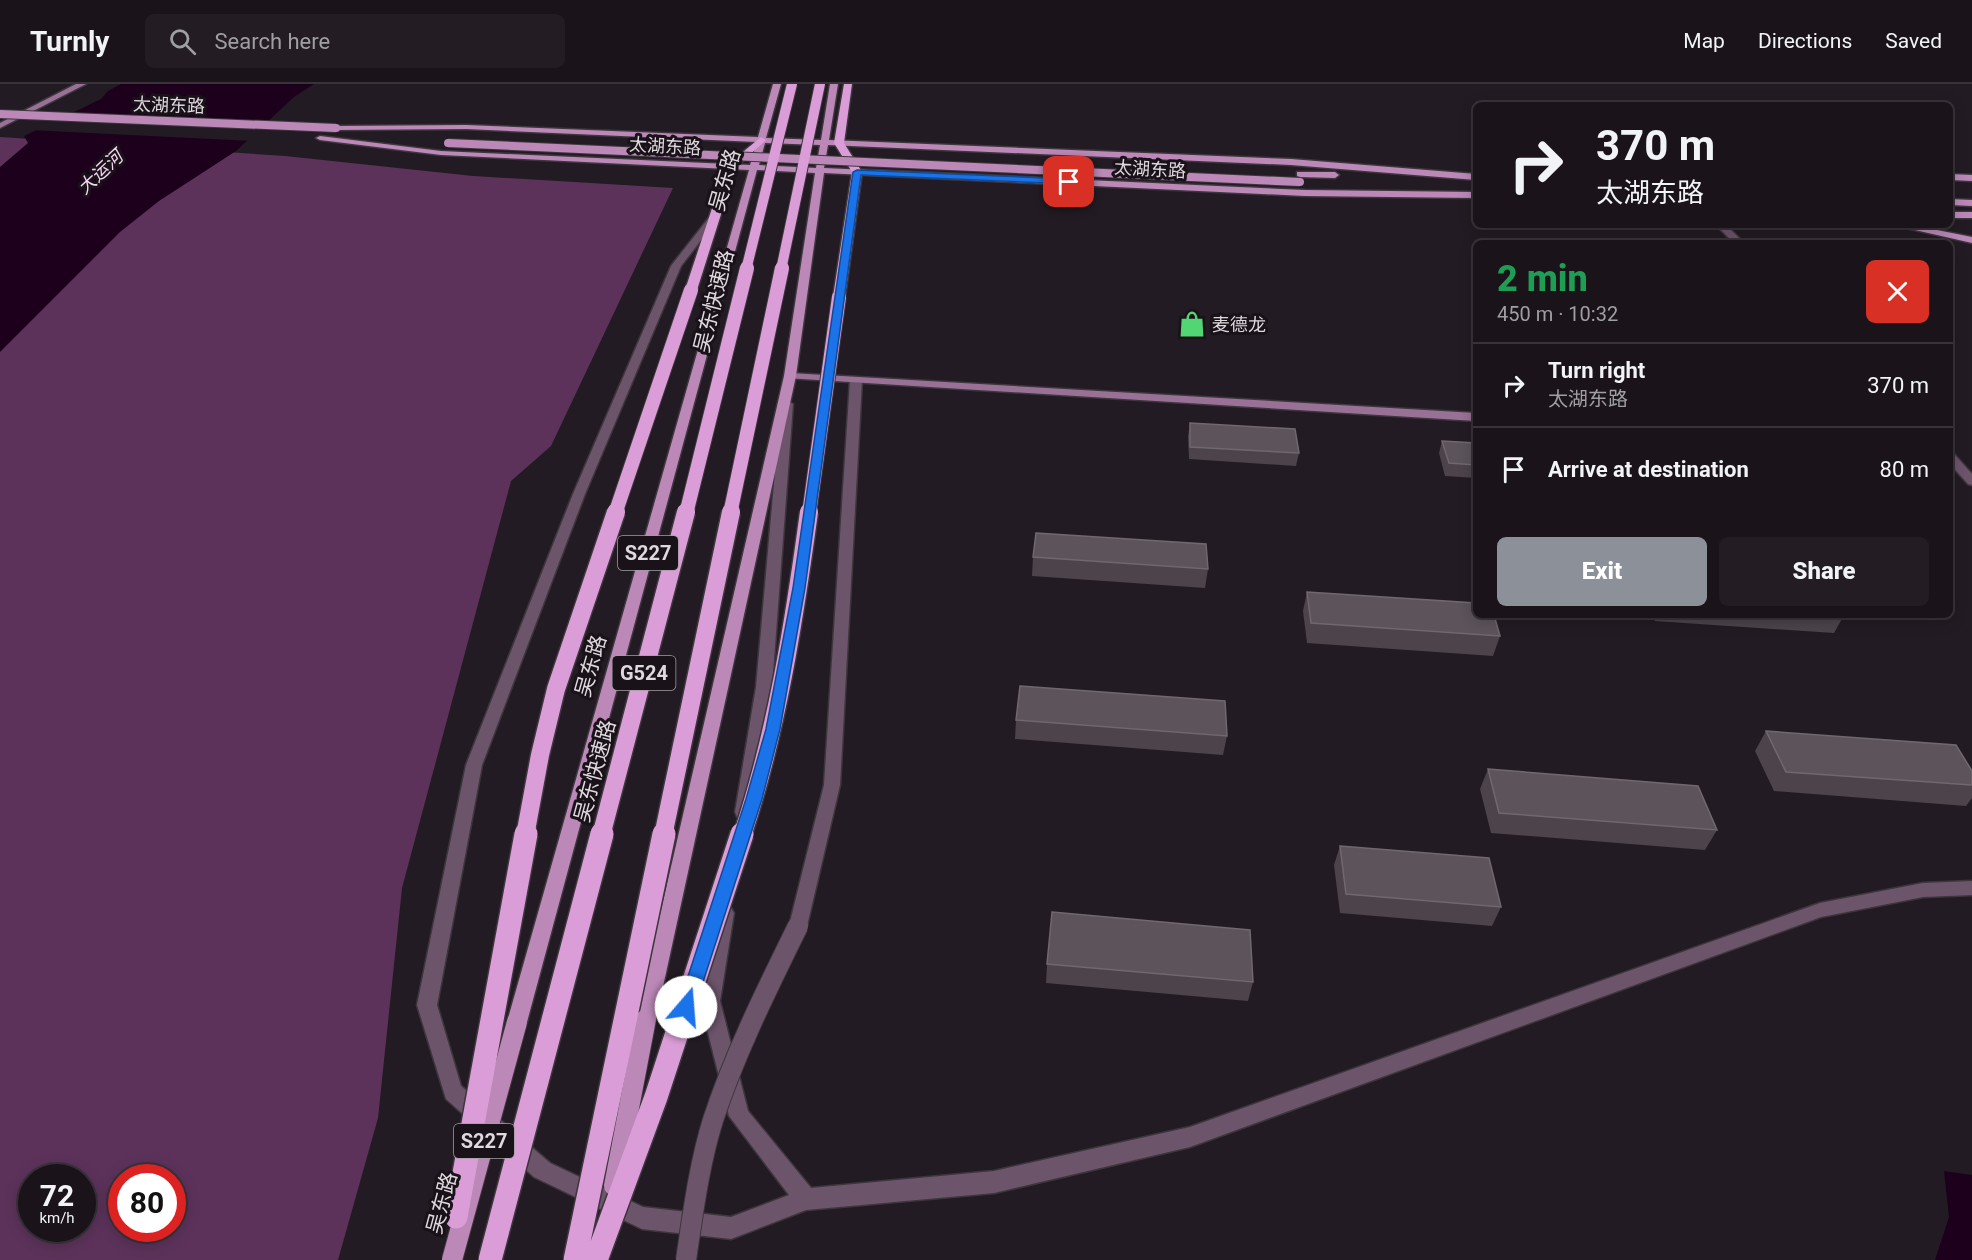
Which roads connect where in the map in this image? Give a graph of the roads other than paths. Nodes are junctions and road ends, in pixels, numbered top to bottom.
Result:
1 (68, 84) edge
2 (82, 84) edge
3 (777, 84) edge
4 (792, 84) edge
5 (820, 84) edge
6 (834, 84) edge
7 (848, 84) edge
8 (0, 114) edge
9 (0, 123) edge
10 (336, 128) junction
11 (119, 129) dead end
12 (309, 137) dead end
13 (321, 138) junction
14 (761, 140) junction
15 (824, 142) junction
16 (839, 143) junction
17 (731, 166) junction
18 (753, 167) junction
19 (819, 170) junction
20 (857, 172) junction
21 (1473, 177) edge
22 (1473, 177) edge
23 (1953, 177) edge
24 (1300, 178) junction
25 (1972, 178) edge
26 (1473, 195) edge
27 (1473, 195) edge
28 (1953, 202) edge
29 (1972, 203) edge
30 (1953, 215) edge
31 (1972, 215) edge
32 (714, 217) junction
33 (1724, 228) edge
34 (1914, 228) edge
35 (1939, 228) edge
36 (1956, 236) junction
37 (1736, 240) edge
38 (1972, 240) edge
39 (790, 376) junction
40 (856, 380) junction
41 (1473, 417) edge
42 (1953, 460) edge
43 (1972, 481) edge
44 (1972, 888) edge
45 (806, 1199) junction
46 (451, 1260) edge
47 (490, 1260) edge
48 (575, 1260) edge
49 (598, 1260) edge
50 (686, 1260) edge

1 - 9 street
2 - 9 street
3 - 14 main road, 吴东路 / S227
4 - 47 highway, 吴东快速路 / G524, bridge
5 - 48 highway, G524, bridge
6 - 15 main road
7 - 16 highway
8 - 10 main road, 太湖东路, bridge
9 - 11 main road, 太湖东路
10 - 14 main road, 太湖东路
10 - 24 main road, 太湖东路, bridge
12 - 13 main road, 太湖东路
13 - 17 main road, 太湖东路
13 - 24 main road, 太湖东路, bridge
14 - 15 main road, 太湖东路
14 - 17 highway
14 - 18 main road, 吴东路 / S227
15 - 16 main road, 太湖东路
15 - 19 main road
16 - 20 highway
16 - 21 main road, 太湖东路
17 - 18 main road, 太湖东路
17 - 32 highway
18 - 19 main road, 太湖东路
18 - 46 main road, 吴东路 / S227, bridge
19 - 20 main road, 太湖东路
19 - 39 main road
20 - 27 main road, 太湖东路
20 - 49 highway, bridge
22 - 24 main road, 太湖东路
23 - 25 main road
24 - 26 main road, 太湖东路
28 - 29 main road
30 - 31 main road
32 - 45 street
32 - 46 highway, bridge
33 - 37 street
34 - 36 main road
35 - 36 main road
36 - 38 main road
39 - 40 street
39 - 45 street
39 - 49 main road, bridge
40 - 41 street
40 - 50 street, bridge
42 - 43 street
44 - 45 street

